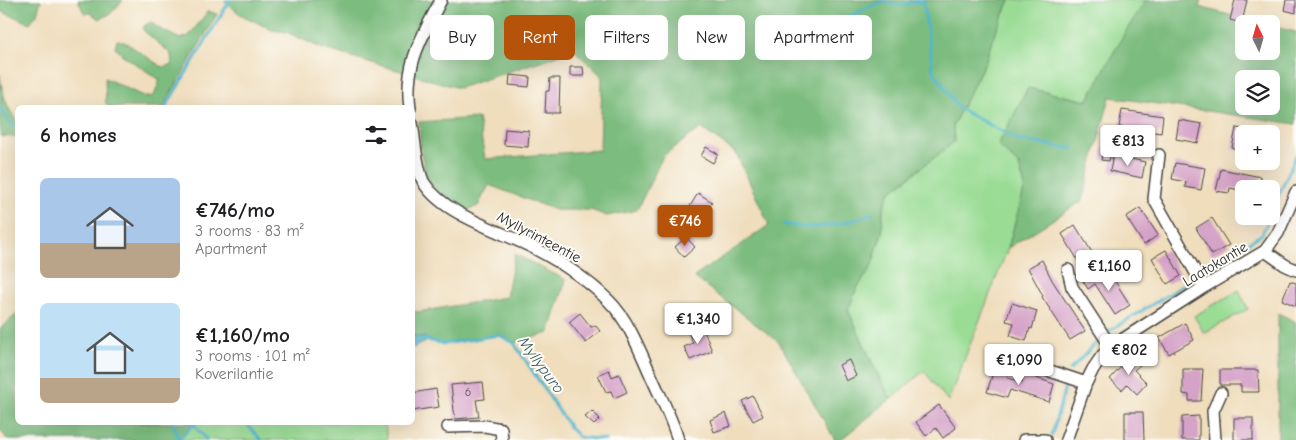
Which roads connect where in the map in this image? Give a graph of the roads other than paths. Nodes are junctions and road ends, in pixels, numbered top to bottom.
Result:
1 (441, 0) edge
2 (410, 105) edge
3 (415, 139) edge
4 (1159, 155) dead end
5 (1296, 192) edge
6 (1265, 251) junction
7 (1068, 270) dead end
8 (1296, 270) edge
9 (1204, 287) junction
10 (1111, 347) junction
11 (1026, 363) dead end
12 (1086, 383) junction
13 (1221, 393) dead end
14 (448, 427) dead end
15 (502, 440) edge
16 (678, 440) edge
17 (1024, 440) edge
18 (1045, 440) edge
19 (1066, 440) edge
20 (1216, 440) edge

1 - 2 street
3 - 16 street, Myllyrinteentie
4 - 9 street
5 - 6 street, Laatokantie
6 - 8 street
6 - 9 street, Laatokantie
7 - 10 street
9 - 10 street, Laatokantie
10 - 12 street, Laatokantie
11 - 12 street
12 - 19 street, Laatokantie
13 - 20 street
14 - 15 street
17 - 18 street

